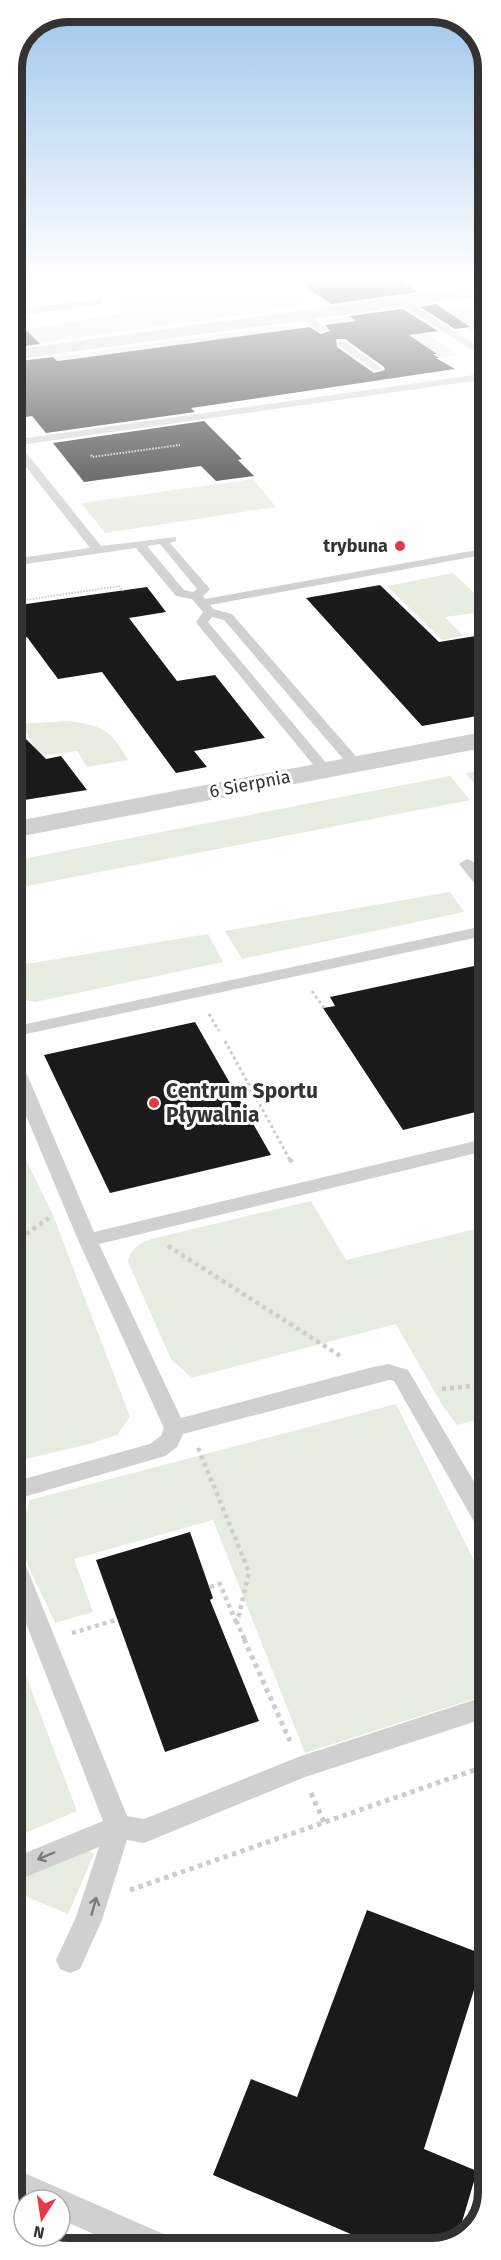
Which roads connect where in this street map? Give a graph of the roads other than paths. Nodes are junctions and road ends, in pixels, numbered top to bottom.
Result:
1 (435, 383) edge
2 (23, 442) edge
3 (23, 456) edge
4 (139, 544) junction
5 (98, 550) junction
6 (478, 553) edge
7 (23, 561) edge
8 (239, 583) dead end
9 (250, 594) junction
10 (202, 603) junction
11 (478, 741) edge
12 (355, 764) junction
13 (325, 770) junction
14 (23, 828) edge
15 (467, 864) dead end
16 (478, 878) edge
17 (478, 932) edge
18 (23, 1030) edge
19 (23, 1086) edge
20 (478, 1147) edge
21 (88, 1240) junction
22 (175, 1428) junction
23 (23, 1488) edge
24 (478, 1509) edge
25 (23, 1586) edge
26 (478, 1710) edge
27 (118, 1827) junction
28 (23, 1866) edge
29 (70, 1960) dead end
30 (72, 2209) edge
31 (135, 2237) edge

1 - 2 lane
3 - 5 lane
4 - 5 lane
4 - 10 lane
4 - 10 lane
5 - 7 lane
6 - 9 lane
8 - 9 lane
9 - 10 lane
10 - 12 lane
10 - 13 lane
11 - 12 street, 6 Sierpnia
12 - 13 street, 6 Sierpnia
13 - 14 street, 6 Sierpnia
15 - 16 lane
17 - 18 lane
19 - 21 lane
20 - 21 lane
21 - 22 lane
22 - 23 lane
22 - 24 lane
25 - 27 lane
26 - 27 lane
27 -> 28 lane
29 -> 27 lane
30 - 31 lane

